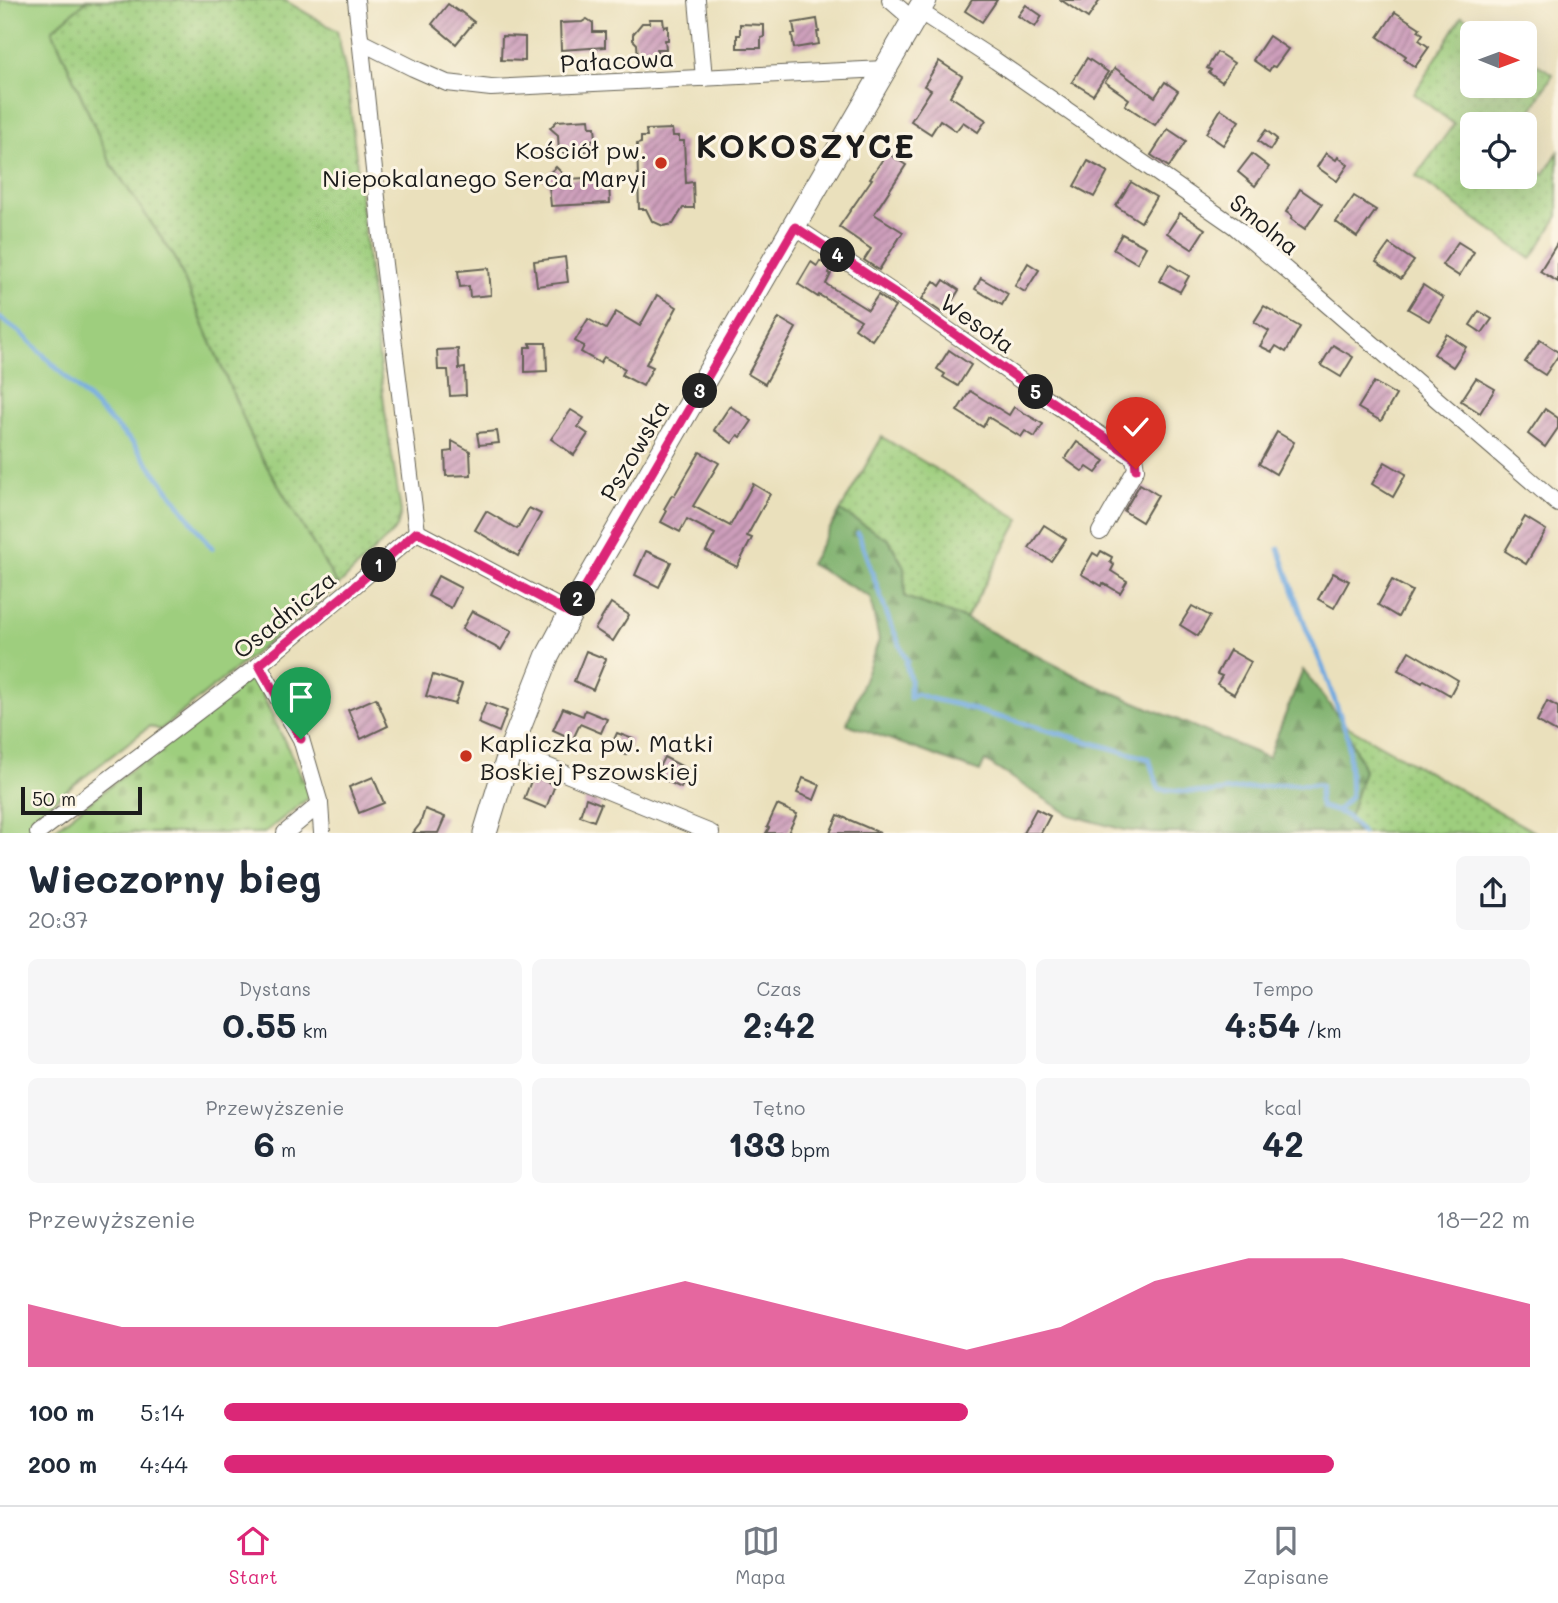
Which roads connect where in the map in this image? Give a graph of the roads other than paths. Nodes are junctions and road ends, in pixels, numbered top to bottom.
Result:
1 (356, 0) edge
2 (697, 0) edge
3 (890, 0) edge
4 (919, 10) edge
5 (360, 42) junction
6 (885, 69) junction
7 (704, 78) junction
8 (795, 227) junction
9 (1558, 504) edge
10 (417, 532) junction
11 (1100, 532) dead end
12 (570, 613) junction
13 (259, 665) junction
14 (510, 751) junction
15 (320, 804) junction
16 (38, 833) edge
17 (285, 833) edge
18 (322, 833) edge
19 (485, 833) edge
20 (711, 833) edge

1 - 5 street
2 - 7 street
3 - 4 street, Smolna
4 - 6 main road, Pszowska
4 - 9 street, Smolna
5 - 7 street, Pałacowa
5 - 10 street
6 - 7 street, Pałacowa
6 - 8 main road, Pszowska
8 - 11 street, Wesoła
8 - 12 main road, Pszowska
10 - 12 street
10 - 13 street, Osadnicza
12 - 14 main road, Pszowska
13 - 15 street
13 - 16 street, Osadnicza
14 - 19 main road, Pszowska
14 - 20 street
15 - 17 street
15 - 18 street

